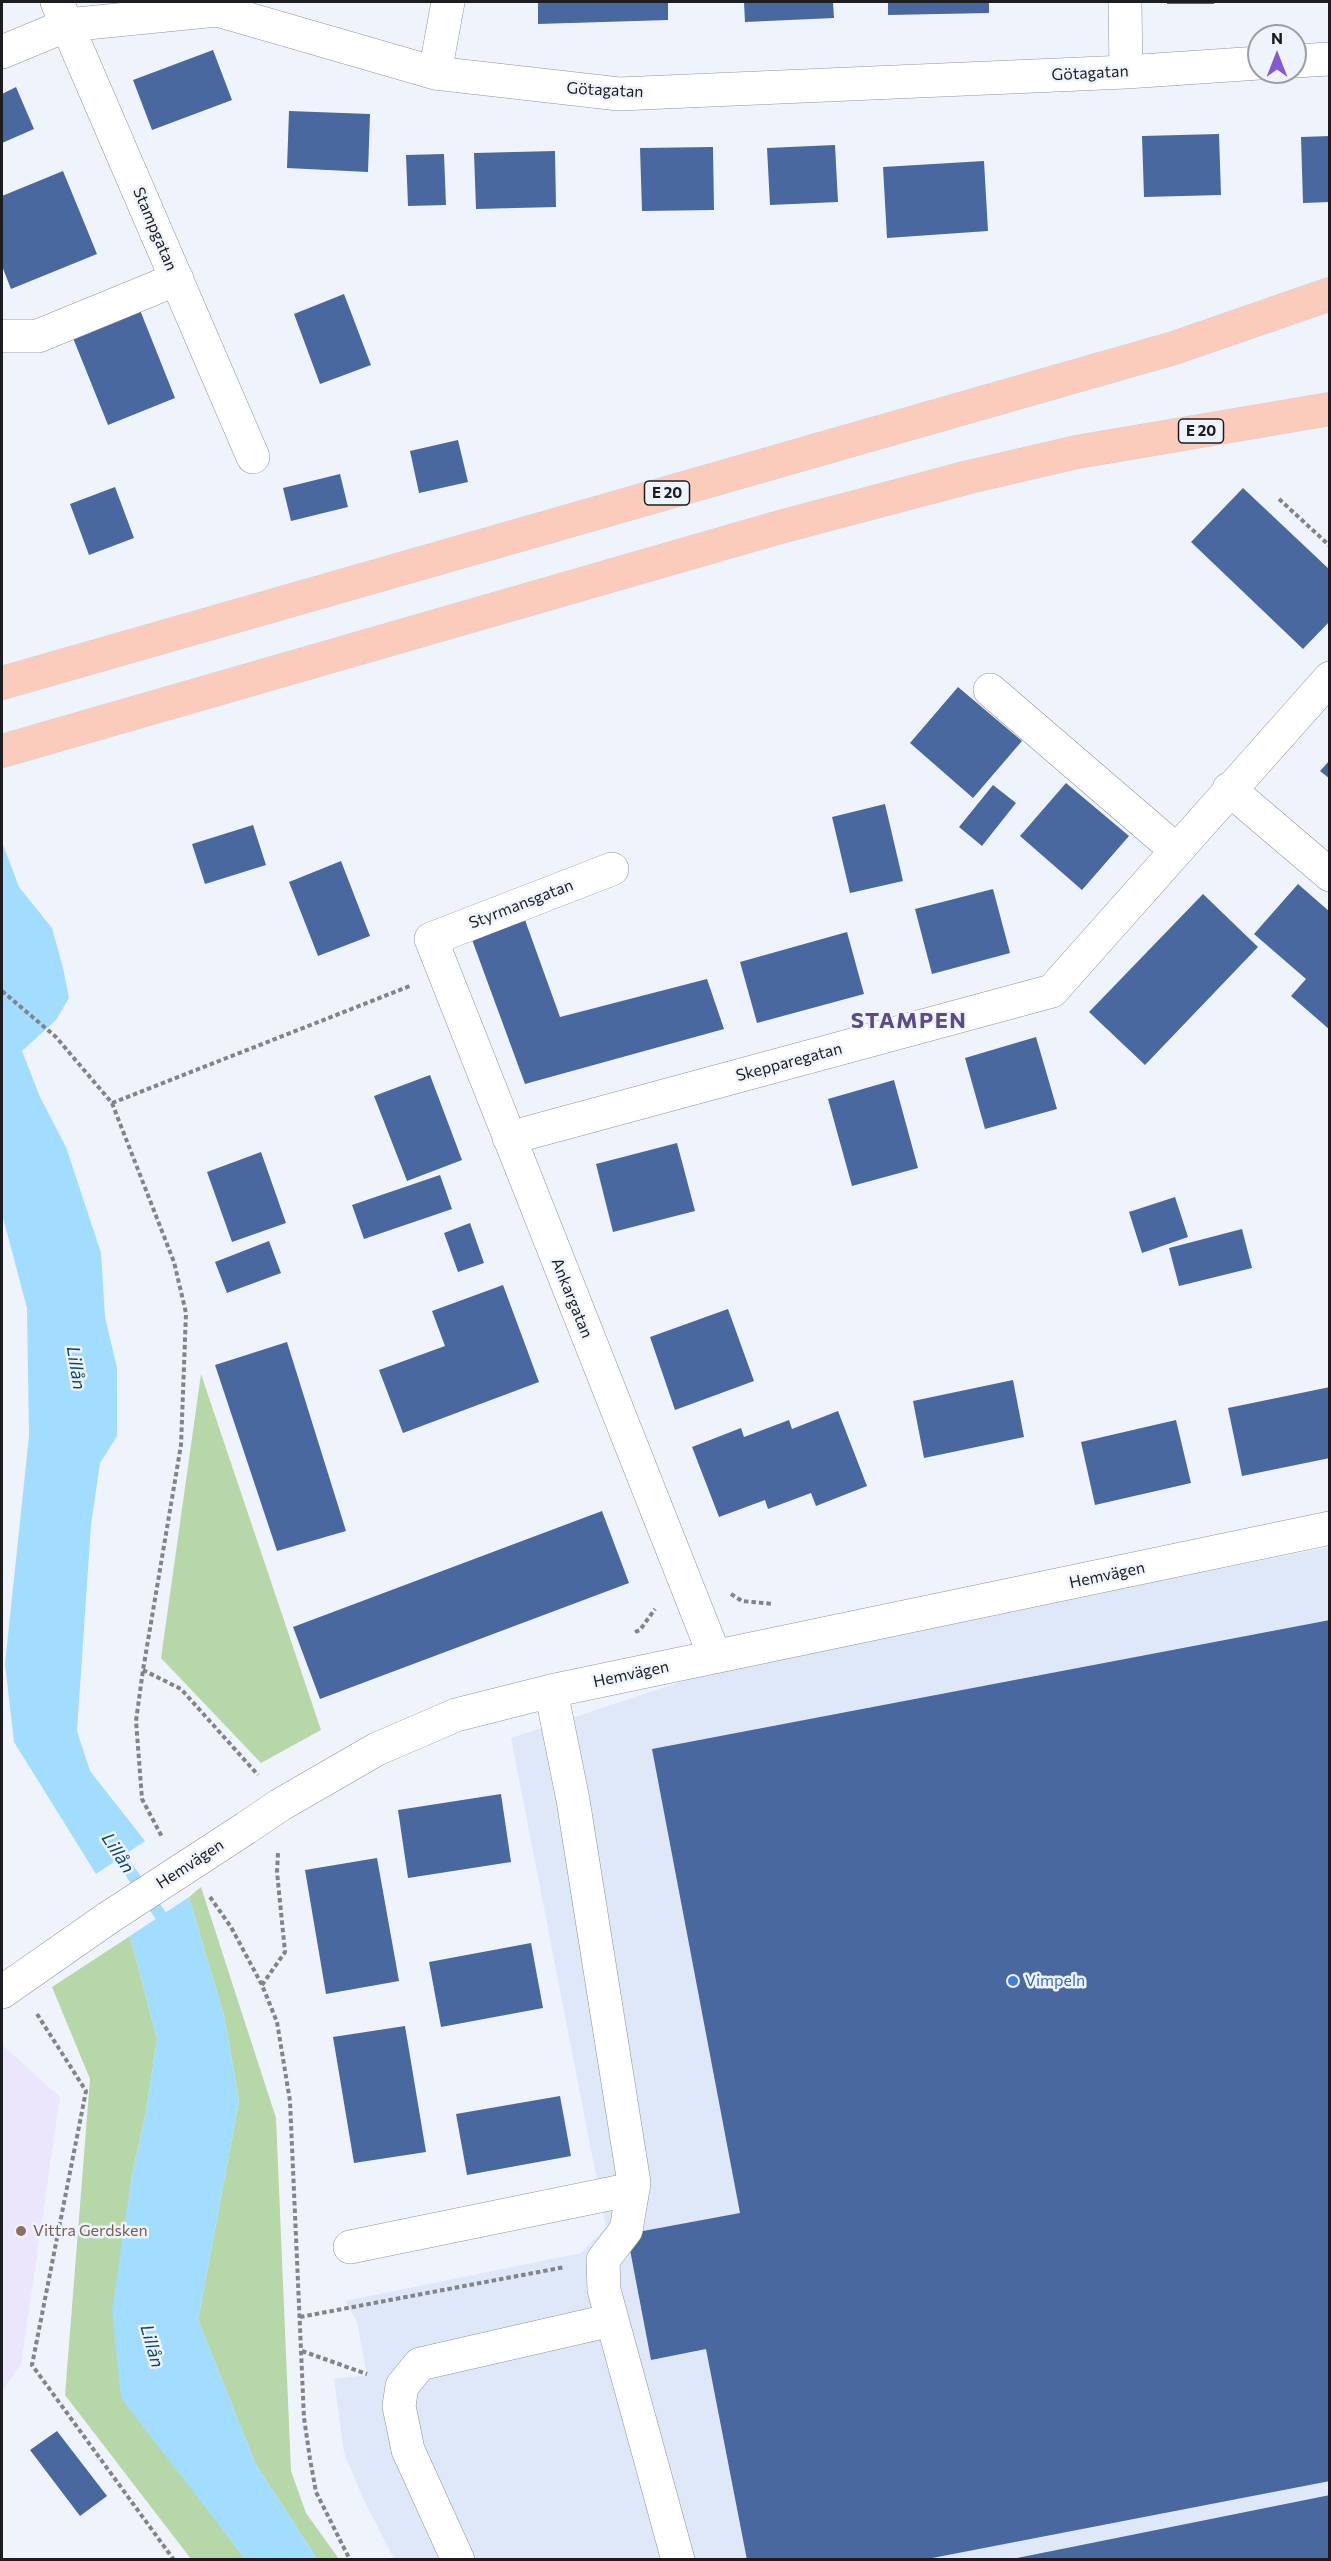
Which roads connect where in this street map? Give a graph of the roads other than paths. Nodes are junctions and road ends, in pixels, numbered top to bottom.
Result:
1 (448, 2) edge
2 (1125, 2) edge
3 (62, 13) edge
4 (2, 52) edge
5 (1329, 59) edge
6 (1307, 60) edge
7 (1247, 64) edge
8 (1126, 72) junction
9 (435, 73) junction
10 (177, 279) junction
11 (1329, 294) edge
12 (2, 336) edge
13 (1329, 409) edge
14 (253, 458) dead end
15 (1329, 678) edge
16 (2, 682) edge
17 (990, 690) dead end
18 (11, 748) edge
19 (1229, 789) junction
20 (1176, 850) junction
21 (612, 869) dead end
22 (1329, 875) edge
23 (431, 939) joint
24 (509, 1138) junction
25 (1329, 1528) edge
26 (715, 1657) junction
27 (551, 1691) junction
28 (9, 1987) edge
29 (633, 2190) junction
30 (350, 2247) dead end
31 (612, 2320) junction
32 (458, 2559) edge
33 (678, 2559) edge

1 - 9 street
2 - 8 street
3 - 4 street, Götagatan
3 - 9 street, Götagatan
3 - 10 street, Stampgatan
5 - 6 street
7 - 8 street, Götagatan
8 - 9 street, Götagatan
10 - 12 street
10 - 14 street, Stampgatan
11 - 16 highway, E 20
13 - 18 highway, E 20
15 - 19 street, Skepparegatan
17 - 20 street
19 - 20 street, Skepparegatan
19 - 22 street
20 - 24 street, Skepparegatan
21 - 23 street, Styrmansgatan
23 - 24 street, Ankargatan
24 - 26 street, Ankargatan
25 - 26 street, Hemvägen
26 - 27 street, Hemvägen
27 - 28 street, Hemvägen, bridge
27 - 29 street
29 - 30 street
29 - 31 street
31 - 32 street
31 - 33 street

